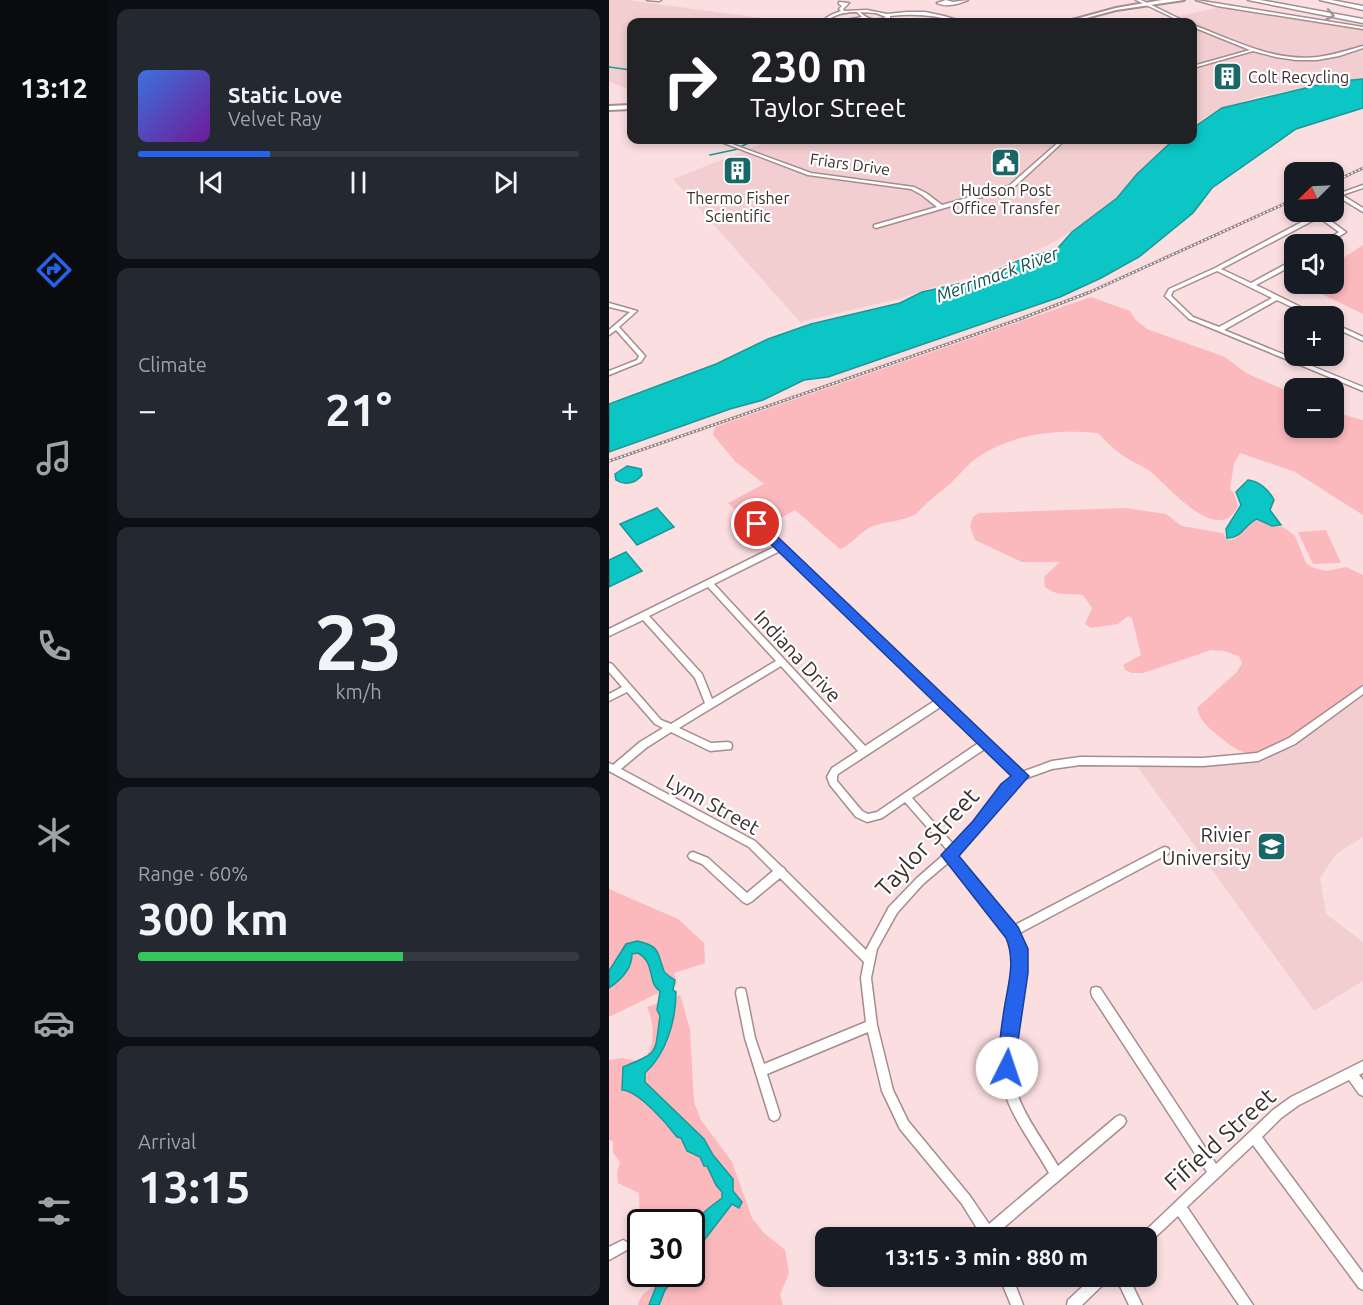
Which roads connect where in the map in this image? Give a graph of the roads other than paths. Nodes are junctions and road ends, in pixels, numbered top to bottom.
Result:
1 (649, 0) edge
2 (659, 0) edge
3 (966, 0) edge
4 (1170, 0) edge
5 (1182, 0) edge
6 (1198, 0) edge
7 (1323, 0) edge
8 (1249, 1) edge
9 (952, 3) dead end
10 (1146, 4) edge
11 (843, 5) dead end
12 (1363, 8) edge
13 (858, 11) junction
14 (844, 13) junction
15 (888, 15) junction
16 (828, 18) edge
17 (864, 18) edge
18 (888, 18) edge
19 (945, 18) edge
20 (1081, 18) edge
21 (1176, 18) edge
22 (1363, 21) edge
23 (1197, 28) edge
24 (1363, 28) edge
25 (1363, 47) edge
26 (1251, 51) junction
27 (1197, 66) edge
28 (627, 106) edge
29 (609, 108) edge
30 (729, 144) edge
31 (1059, 144) edge
32 (1361, 188) edge
33 (941, 207) junction
34 (1363, 210) edge
35 (876, 226) dead end
36 (1340, 234) edge
37 (1284, 267) edge
38 (1217, 268) junction
39 (1252, 285) junction
40 (1276, 298) junction
41 (609, 304) edge
42 (1293, 306) edge
43 (617, 328) junction
44 (1219, 330) junction
45 (1344, 330) edge
46 (609, 333) edge
47 (1363, 339) edge
48 (609, 373) edge
49 (1363, 389) edge
50 (757, 524) dead end
51 (781, 547) junction
52 (709, 583) junction
53 (644, 616) junction
54 (609, 633) edge
55 (781, 662) junction
56 (609, 666) edge
57 (627, 688) junction
58 (1363, 689) edge
59 (609, 698) edge
60 (942, 701) junction
61 (710, 704) junction
62 (670, 728) junction
63 (986, 743) junction
64 (728, 746) dead end
65 (864, 751) junction
66 (611, 769) edge
67 (1021, 776) junction
68 (906, 797) junction
69 (1165, 851) dead end
70 (952, 853) junction
71 (693, 856) dead end
72 (781, 871) junction
73 (1012, 932) junction
74 (868, 959) junction
75 (1096, 992) dead end
76 (741, 993) dead end
77 (872, 1024) junction
78 (1363, 1067) edge
79 (759, 1071) junction
80 (1351, 1073) junction
81 (1363, 1090) edge
82 (774, 1116) dead end
83 (1120, 1121) dead end
84 (1254, 1136) junction
85 (1215, 1173) junction
86 (1056, 1174) junction
87 (1179, 1206) junction
88 (984, 1227) edge
89 (998, 1227) edge
90 (1157, 1227) edge
91 (623, 1246) dead end
92 (609, 1254) edge
93 (1363, 1284) edge
94 (1010, 1287) edge
95 (1092, 1287) edge
96 (1127, 1287) edge
97 (1017, 1305) edge
98 (1073, 1305) edge
99 (1136, 1305) edge
100 (1247, 1305) edge

1 - 2 street
3 - 9 street
4 - 10 main road
5 - 10 main road
6 - 24 street
7 - 12 highway
8 -> 22 highway
10 - 20 main road
10 - 21 street
11 - 14 street
13 - 14 street
13 - 15 street
13 - 17 street
14 - 16 street
15 - 18 street
15 - 19 street
23 - 26 street
25 - 26 street
26 - 27 street
28 - 29 main road
30 - 33 street, Friars Drive
31 - 33 street
32 - 34 street
33 - 35 street
36 - 38 street
37 - 39 street
38 - 39 street
38 - 44 street
39 - 40 street
40 - 42 street
40 - 44 street
41 - 43 street
43 - 46 street
43 - 48 street
44 - 49 street
45 - 47 street
50 - 51 street
51 - 52 street
51 - 60 street
52 - 53 street
52 - 55 street, Indiana Drive
53 - 54 street
53 - 61 street
55 - 61 street
55 - 65 street, Indiana Drive
56 - 57 street
57 - 59 street
57 - 62 street
58 - 67 street, Taylor Street
60 - 63 street
60 - 65 street
61 - 62 street
62 - 64 street
62 - 66 street
63 - 67 street
63 - 68 street
65 - 68 street
66 - 72 street, Lynn Street
67 - 70 street, Taylor Street
68 - 70 street
69 - 73 street
70 - 73 street
70 - 74 street, Taylor Street
71 - 72 street
72 - 74 street, Lynn Street
73 - 86 street
74 - 77 street, Taylor Street
75 - 85 street
76 - 79 street
77 - 79 street
77 - 88 street, Taylor Street
78 - 80 street, Fifield Street
79 - 82 street
80 - 81 street
80 - 84 street, Fifield Street
83 - 86 street
84 - 85 street, Fifield Street
84 - 93 street
85 - 87 street, Fifield Street
86 - 89 street
87 - 90 street, Fifield Street
87 - 100 street
91 - 92 street
94 - 97 street
95 - 98 street
96 - 99 street

